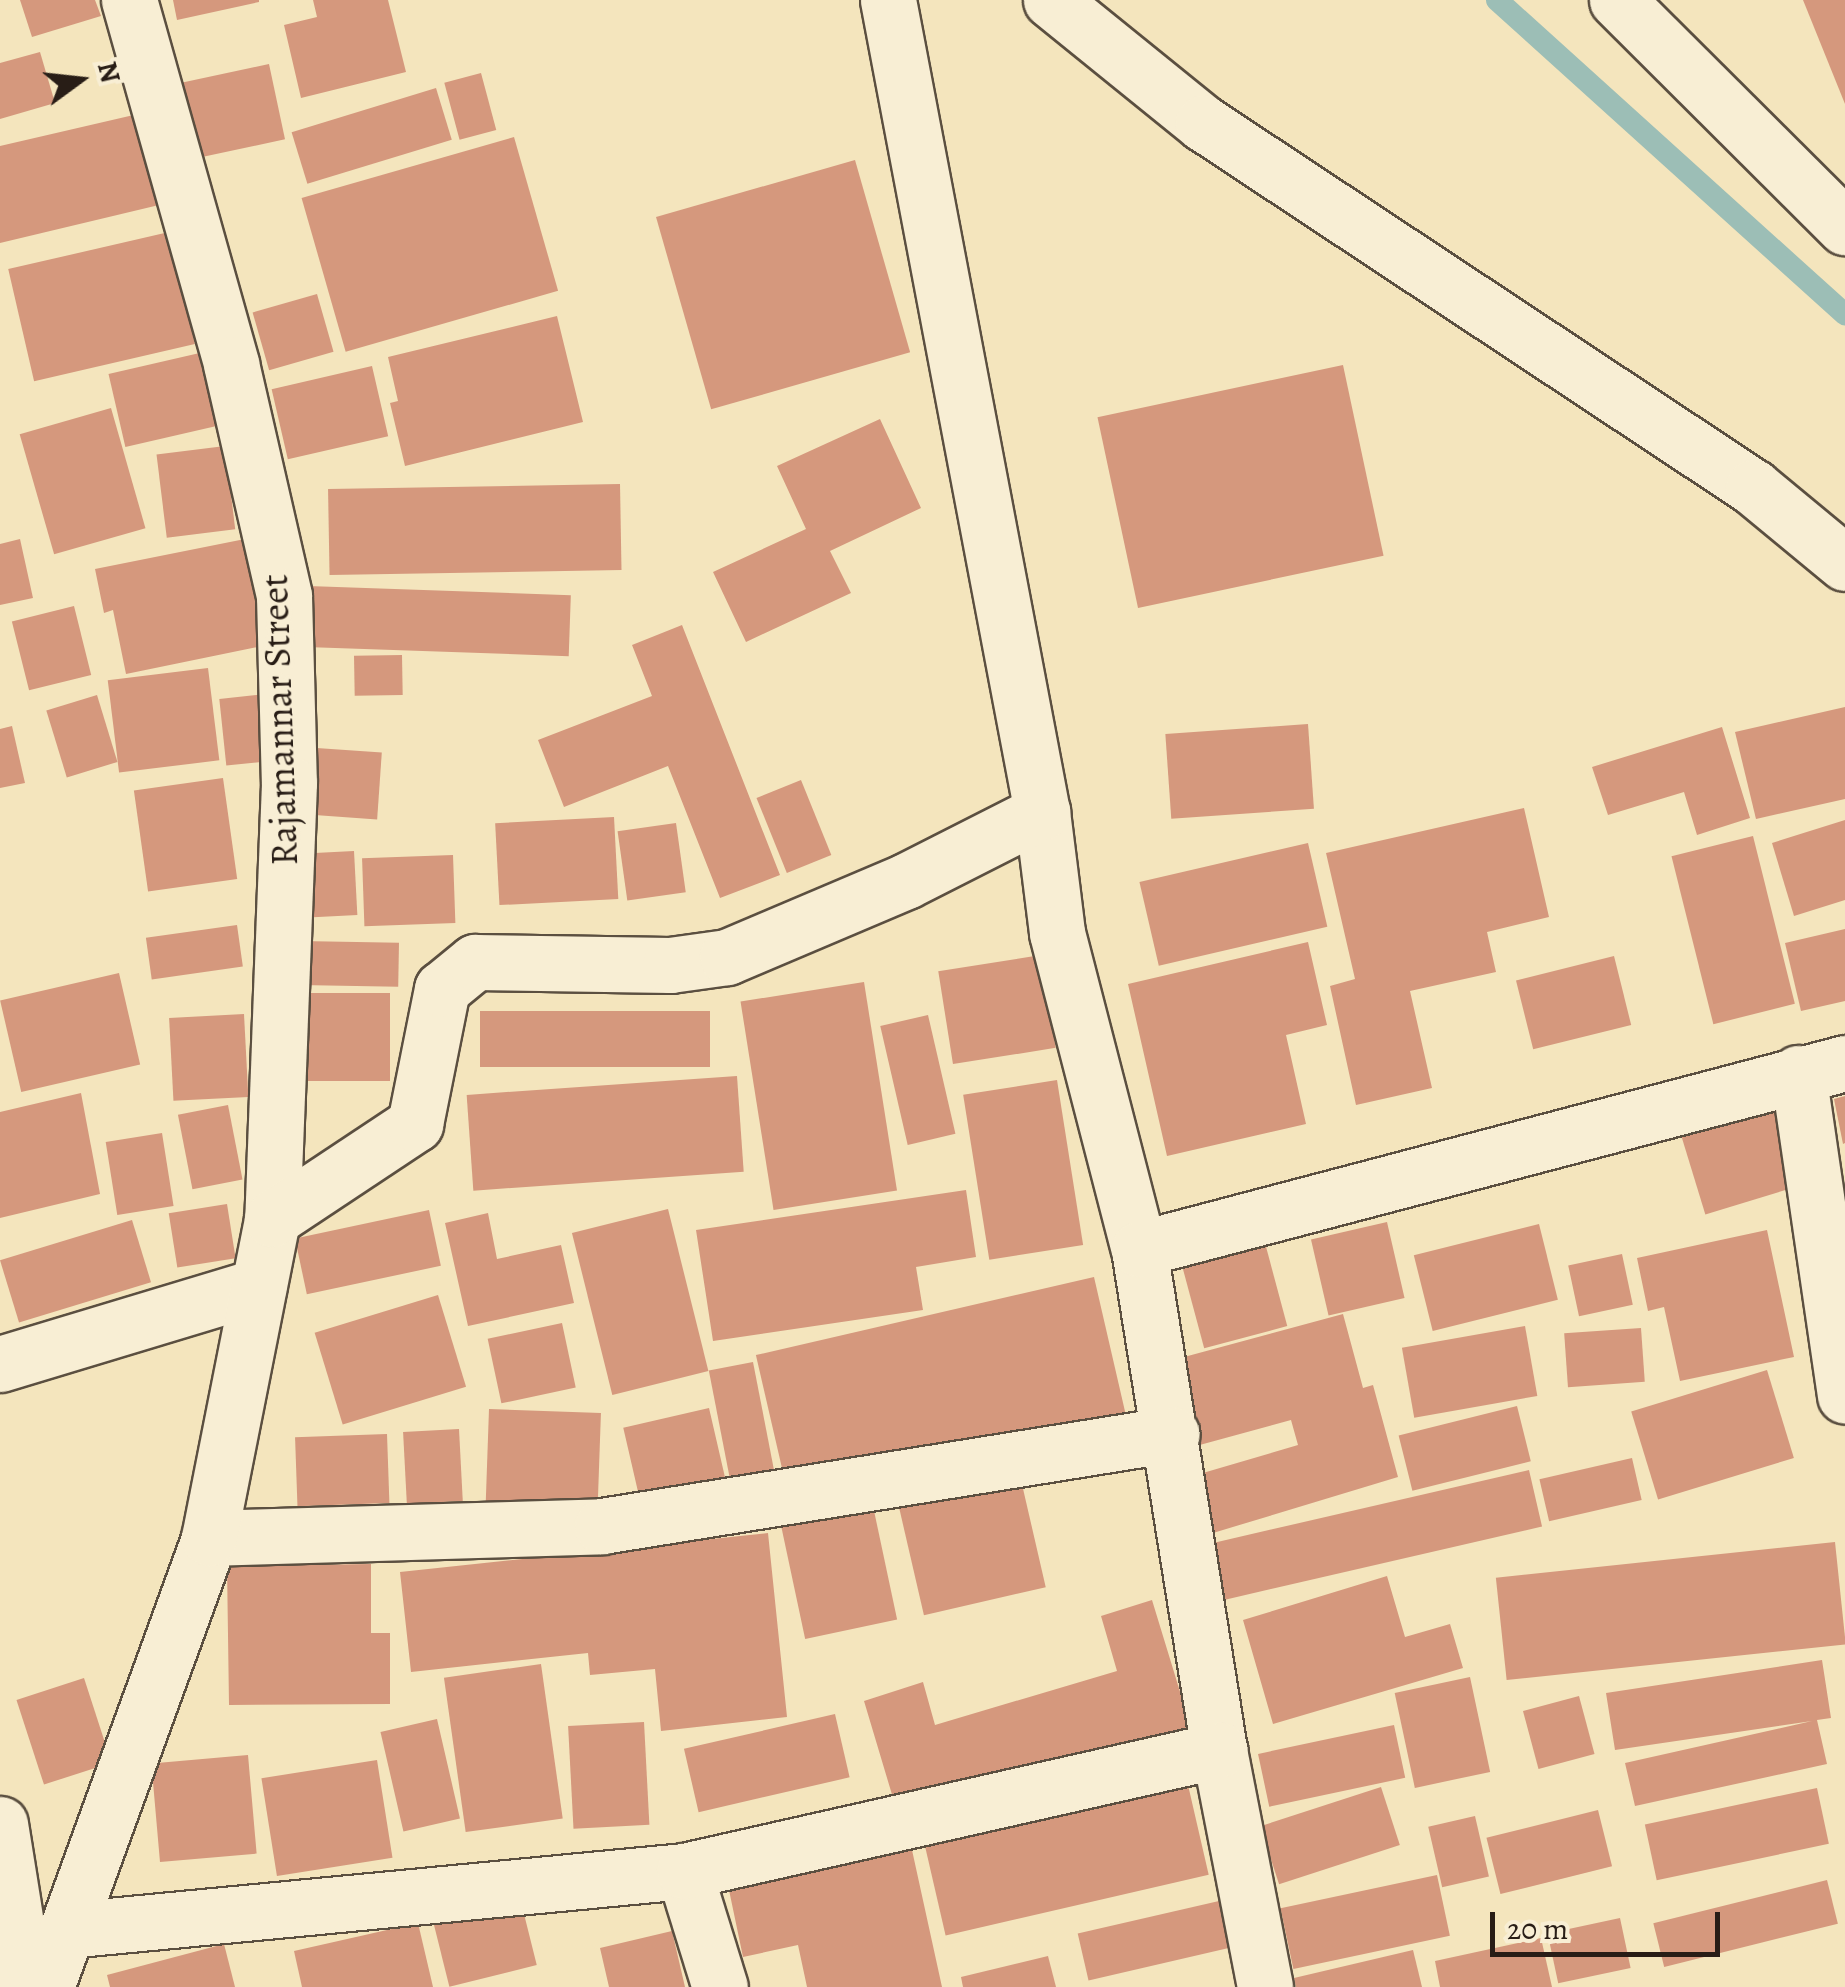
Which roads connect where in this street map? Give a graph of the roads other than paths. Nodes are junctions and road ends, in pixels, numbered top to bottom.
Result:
1 (128, 0) edge
2 (888, 0) edge
3 (1051, 0) edge
4 (1617, 0) edge
5 (1845, 227) edge
6 (1845, 563) edge
7 (1042, 812) junction
8 (1821, 1068) edge
9 (272, 1219) junction
10 (1139, 1249) junction
11 (258, 1286) junction
12 (0, 1364) edge
13 (1845, 1396) edge
14 (1172, 1434) junction
15 (209, 1538) junction
16 (1219, 1750) junction
17 (0, 1824) edge
18 (684, 1872) junction
19 (67, 1930) junction
20 (26, 1987) edge
21 (46, 1987) edge
22 (720, 1987) edge
23 (1265, 1987) edge

1 - 9 street, Rajamannar Street
2 - 7 street
3 - 6 street
4 - 5 street
7 - 9 street
7 - 10 street
8 - 10 street
8 - 13 street
9 - 11 street, Rajamannar Street
10 - 14 street
11 - 12 street
11 - 15 street, Rajamannar Street
14 - 15 street
14 - 16 street
15 - 19 street, Rajamannar Street
16 - 18 street
16 - 23 street
17 - 20 street
18 - 19 street
18 - 22 street
19 - 21 street, Rajamannar Street

